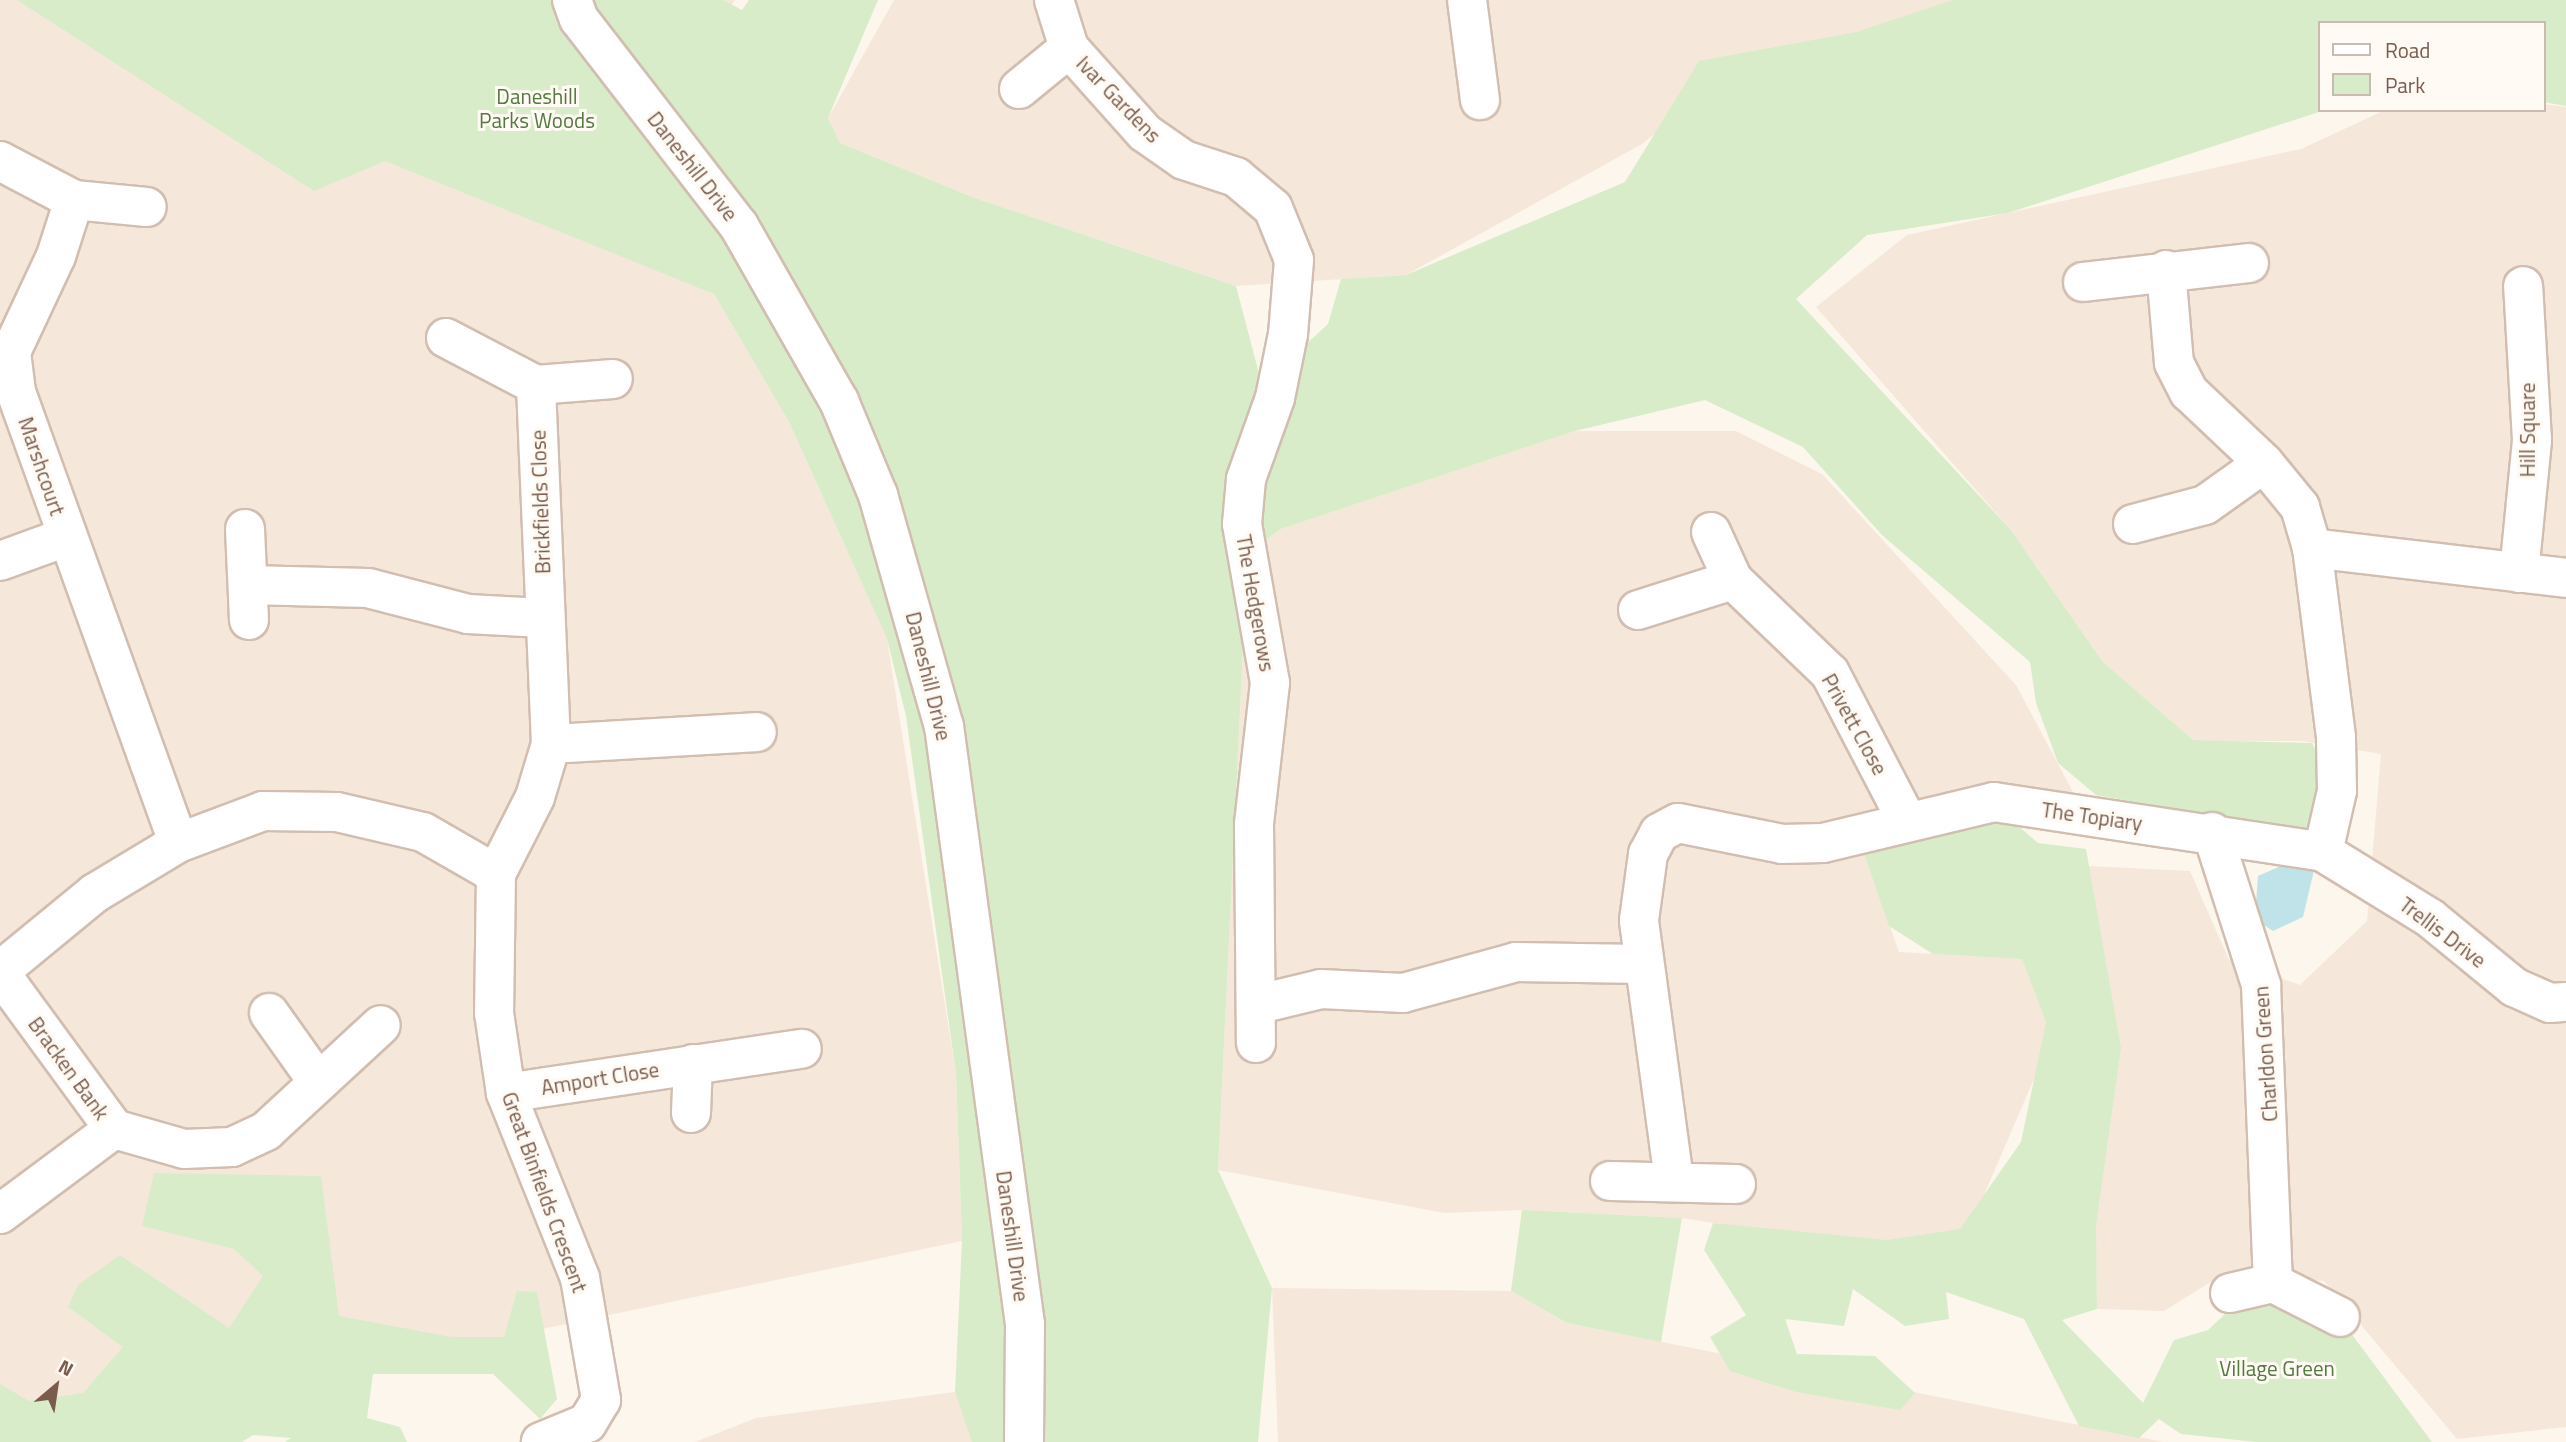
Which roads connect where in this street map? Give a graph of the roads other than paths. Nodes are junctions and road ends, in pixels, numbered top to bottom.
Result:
1 (572, 0) edge
2 (1054, 0) edge
3 (1467, 0) edge
4 (1069, 48) junction
5 (1020, 89) dead end
6 (1480, 100) dead end
7 (0, 161) edge
8 (74, 200) junction
9 (147, 207) dead end
10 (2249, 263) dead end
11 (2166, 270) junction
12 (2083, 282) dead end
13 (2523, 286) dead end
14 (1288, 334) joint
15 (446, 338) dead end
16 (613, 379) dead end
17 (536, 385) junction
18 (2264, 463) junction
19 (2133, 524) dead end
20 (245, 529) dead end
21 (1711, 532) dead end
22 (66, 537) junction
23 (2312, 548) junction
24 (0, 561) edge
25 (2519, 573) junction
26 (2566, 578) edge
27 (1733, 580) junction
28 (1638, 610) dead end
29 (544, 618) junction
30 (757, 732) dead end
31 (551, 744) junction
32 (1906, 818) junction
33 (2212, 832) junction
34 (178, 843) junction
35 (2323, 852) junction
36 (496, 874) junction
37 (1642, 964) junction
38 (0, 972) edge
39 (2566, 1002) edge
40 (1259, 1004) junction
41 (269, 1013) dead end
42 (381, 1025) dead end
43 (1256, 1043) dead end
44 (802, 1049) dead end
45 (693, 1064) junction
46 (318, 1082) junction
47 (506, 1093) junction
48 (691, 1113) dead end
49 (114, 1129) junction
50 (1674, 1180) junction
51 (1610, 1181) dead end
52 (1736, 1184) dead end
53 (0, 1214) edge
54 (2273, 1283) junction
55 (2230, 1293) dead end
56 (2340, 1317) dead end
57 (590, 1433) edge
58 (541, 1442) edge
59 (1024, 1442) edge

1 - 59 street, Daneshill Drive
2 - 4 street, Ivar Gardens
3 - 6 street
4 - 5 street, Ivar Gardens
4 - 14 street, Ivar Gardens
7 - 8 street
8 - 9 street
8 - 22 street, Marshcourt
10 - 11 street
11 - 12 street
11 - 18 street
13 - 25 street, Hill Square
14 - 40 street, The Hedgerows
15 - 17 street
16 - 17 street
17 - 29 street, Brickfields Close
18 - 19 street
18 - 23 street
20 - 29 street
21 - 27 street, Privett Close
22 - 24 street, Marshcourt
22 - 34 street, Marshcourt
23 - 25 street
23 - 35 street
25 - 26 street
27 - 28 street
27 - 32 street, Privett Close
29 - 31 street, Brickfields Close
30 - 31 street
31 - 36 street, Brickfields Close
32 - 33 street, The Topiary
32 - 37 street, The Topiary
33 - 35 street, The Topiary
33 - 54 street, Charldon Green
34 - 36 street
34 - 38 street
35 - 39 street, Trellis Drive
36 - 47 street, Great Binfields Crescent
37 - 40 street
37 - 50 street, The Topiary
38 - 49 street, Bracken Bank
40 - 43 street, The Hedgerows
41 - 46 street
42 - 46 street, Bracken Bank
44 - 45 street, Amport Close
45 - 47 street, Amport Close
45 - 48 street
46 - 49 street, Bracken Bank
47 - 57 street, Great Binfields Crescent
49 - 53 street, Bracken Bank
50 - 51 street
50 - 52 street
54 - 55 street
54 - 56 street
57 - 58 street, Great Binfields Crescent

